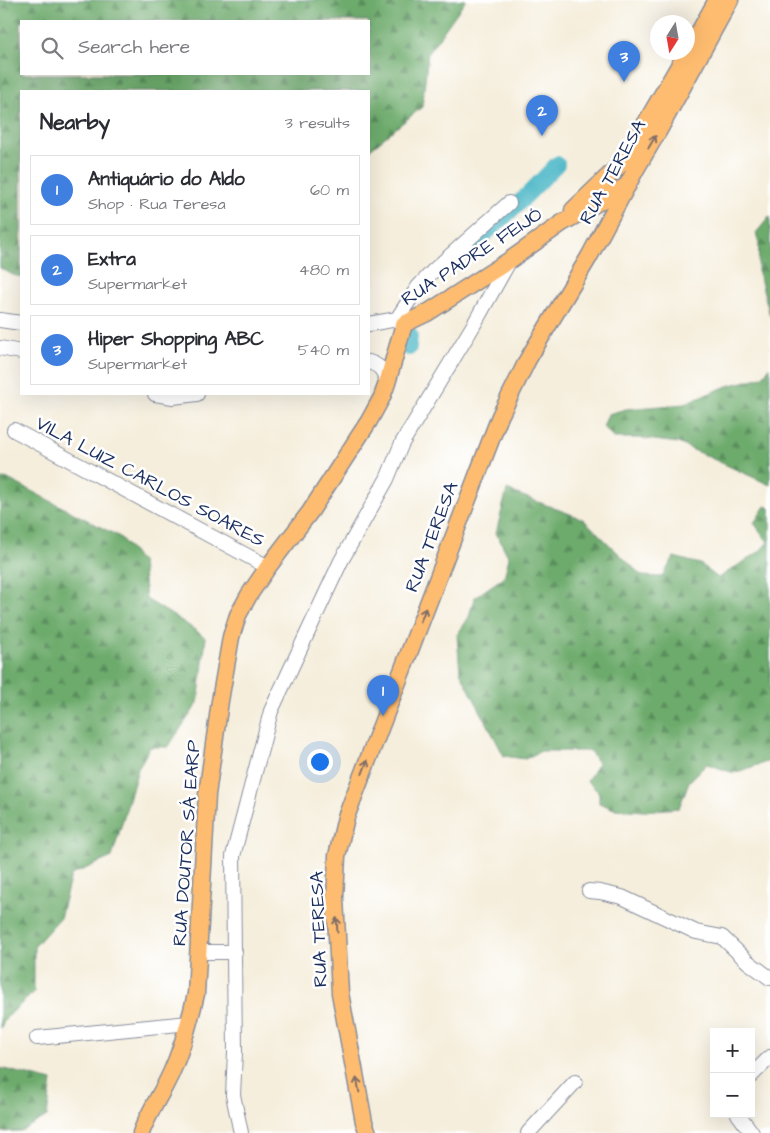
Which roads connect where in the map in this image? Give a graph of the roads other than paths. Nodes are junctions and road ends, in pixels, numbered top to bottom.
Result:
1 (717, 0) edge
2 (730, 0) edge
3 (695, 38) edge
4 (683, 60) edge
5 (630, 166) junction
6 (628, 185) junction
7 (509, 203) dead end
8 (562, 223) junction
9 (510, 260) junction
10 (0, 320) edge
11 (401, 321) junction
12 (20, 323) edge
13 (370, 324) edge
14 (0, 348) edge
15 (20, 352) edge
16 (396, 356) junction
17 (370, 361) edge
18 (370, 362) edge
19 (387, 383) junction
20 (164, 395) edge
21 (184, 395) edge
22 (14, 430) dead end
23 (268, 567) junction
24 (589, 891) dead end
25 (198, 952) junction
26 (235, 952) junction
27 (770, 978) edge
28 (189, 1023) junction
29 (37, 1038) dead end
30 (770, 1057) edge
31 (754, 1073) edge
32 (575, 1082) dead end
33 (741, 1118) edge
34 (141, 1133) edge
35 (241, 1133) edge
36 (368, 1133) edge
37 (528, 1133) edge
38 (752, 1133) edge

1 - 3 main road, RUA TERESA
5 -> 2 main road, RUA TERESA
4 - 5 main road, RUA TERESA
5 - 6 main road, RUA TERESA
5 - 8 main road, RUA PADRE FEIJÓ
6 - 8 main road, RUA PADRE FEIJÓ
36 -> 6 main road, RUA TERESA
7 - 11 street
8 - 9 main road, RUA PADRE FEIJÓ
9 - 11 main road, RUA PADRE FEIJÓ
9 - 26 street
10 - 12 street
11 - 13 street
11 - 16 main road, RUA DOUTOR SÁ EARP
14 - 15 street
16 - 17 street
16 - 19 main road, RUA DOUTOR SÁ EARP
18 - 19 street
19 - 23 main road, RUA DOUTOR SÁ EARP
20 - 21 street
22 - 23 street, VILA LUIZ CARLOS SOARES
23 - 25 main road, RUA DOUTOR SÁ EARP
24 - 27 street
25 - 26 street
25 - 28 main road, RUA DOUTOR SÁ EARP
26 - 35 street
28 - 29 street
28 - 34 main road, RUA DOUTOR SÁ EARP
30 - 31 street
32 - 37 street
33 - 38 street

